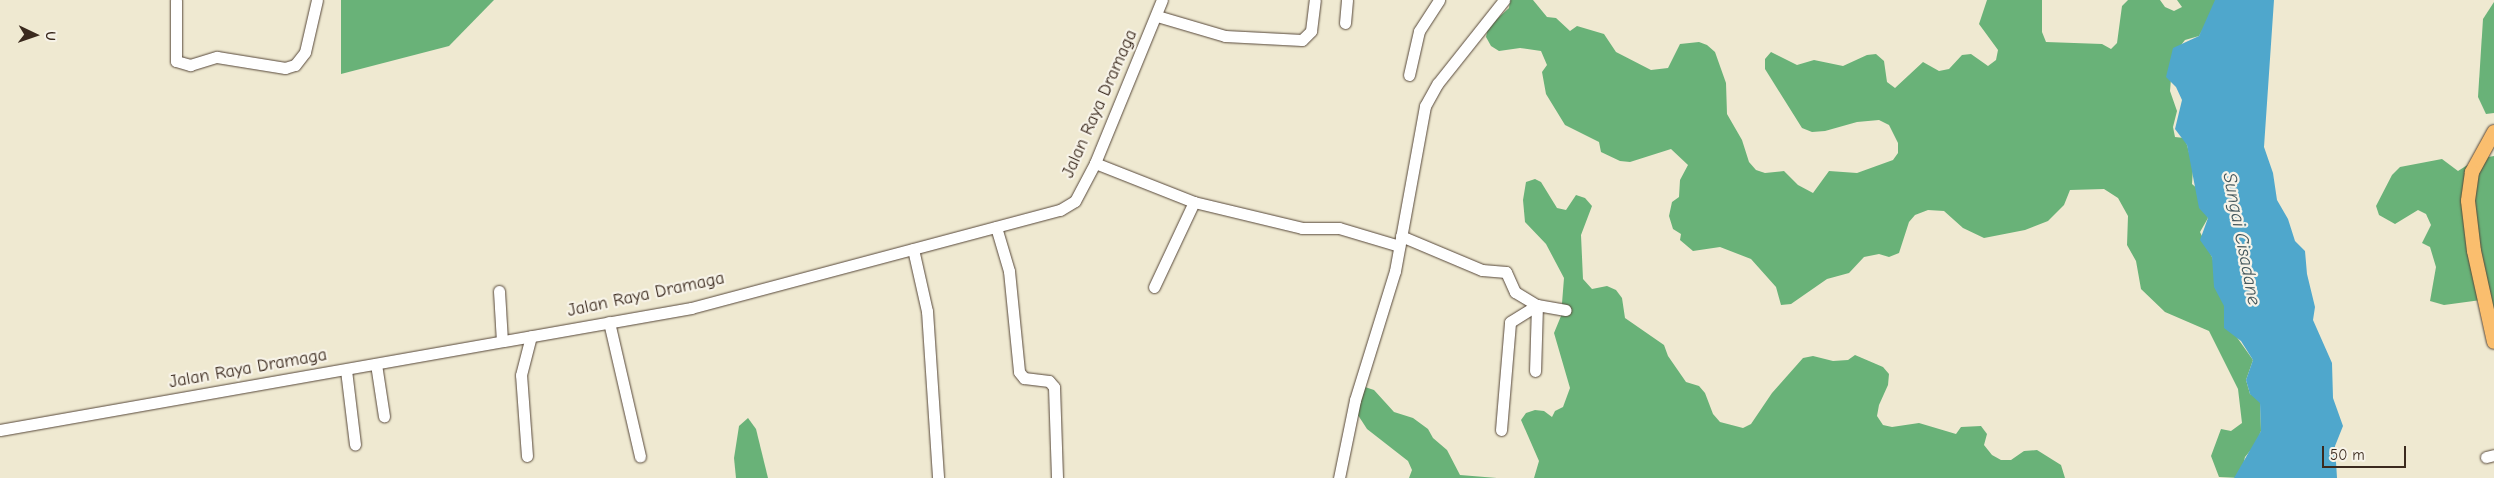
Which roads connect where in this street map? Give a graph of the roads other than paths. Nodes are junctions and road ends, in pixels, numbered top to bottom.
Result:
1 (176, 0) edge
2 (317, 0) edge
3 (1162, 0) edge
4 (1315, 0) edge
5 (1347, 0) edge
6 (1439, 0) edge
7 (1504, 0) edge
8 (1157, 16) junction
9 (1345, 23) dead end
10 (1409, 75) dead end
11 (2494, 132) edge
12 (2489, 151) edge
13 (1095, 163) junction
14 (1194, 202) junction
15 (996, 227) junction
16 (1400, 241) junction
17 (913, 248) junction
18 (1154, 287) dead end
19 (499, 291) dead end
20 (1537, 305) junction
21 (1566, 310) dead end
22 (609, 322) junction
23 (531, 336) junction
24 (502, 341) junction
25 (2494, 342) edge
26 (376, 364) junction
27 (346, 370) junction
28 (1535, 371) dead end
29 (384, 416) dead end
30 (0, 430) edge
31 (1500, 430) dead end
32 (355, 444) dead end
33 (527, 456) dead end
34 (640, 456) dead end
35 (938, 478) edge
36 (1058, 478) edge
37 (1339, 478) edge

1 - 2 street
3 - 8 street, Jalan Raya Dramaga
4 - 8 street
5 - 9 street
6 - 10 street
7 - 16 street
8 - 13 street, Jalan Raya Dramaga
11 - 12 main road
12 - 25 main road
13 - 14 street
13 - 15 street, Jalan Raya Dramaga
14 - 16 street
14 - 18 street
15 - 17 street, Jalan Raya Dramaga
15 - 36 street
16 - 20 street
16 - 37 street
17 - 22 street, Jalan Raya Dramaga
17 - 35 street
19 - 24 street
20 - 21 street
20 - 28 street
20 - 31 street
22 - 23 street, Jalan Raya Dramaga
22 - 34 street
23 - 24 street, Jalan Raya Dramaga
23 - 33 street
24 - 26 street, Jalan Raya Dramaga
26 - 27 street, Jalan Raya Dramaga
26 - 29 street
27 - 30 street, Jalan Raya Dramaga
27 - 32 street

